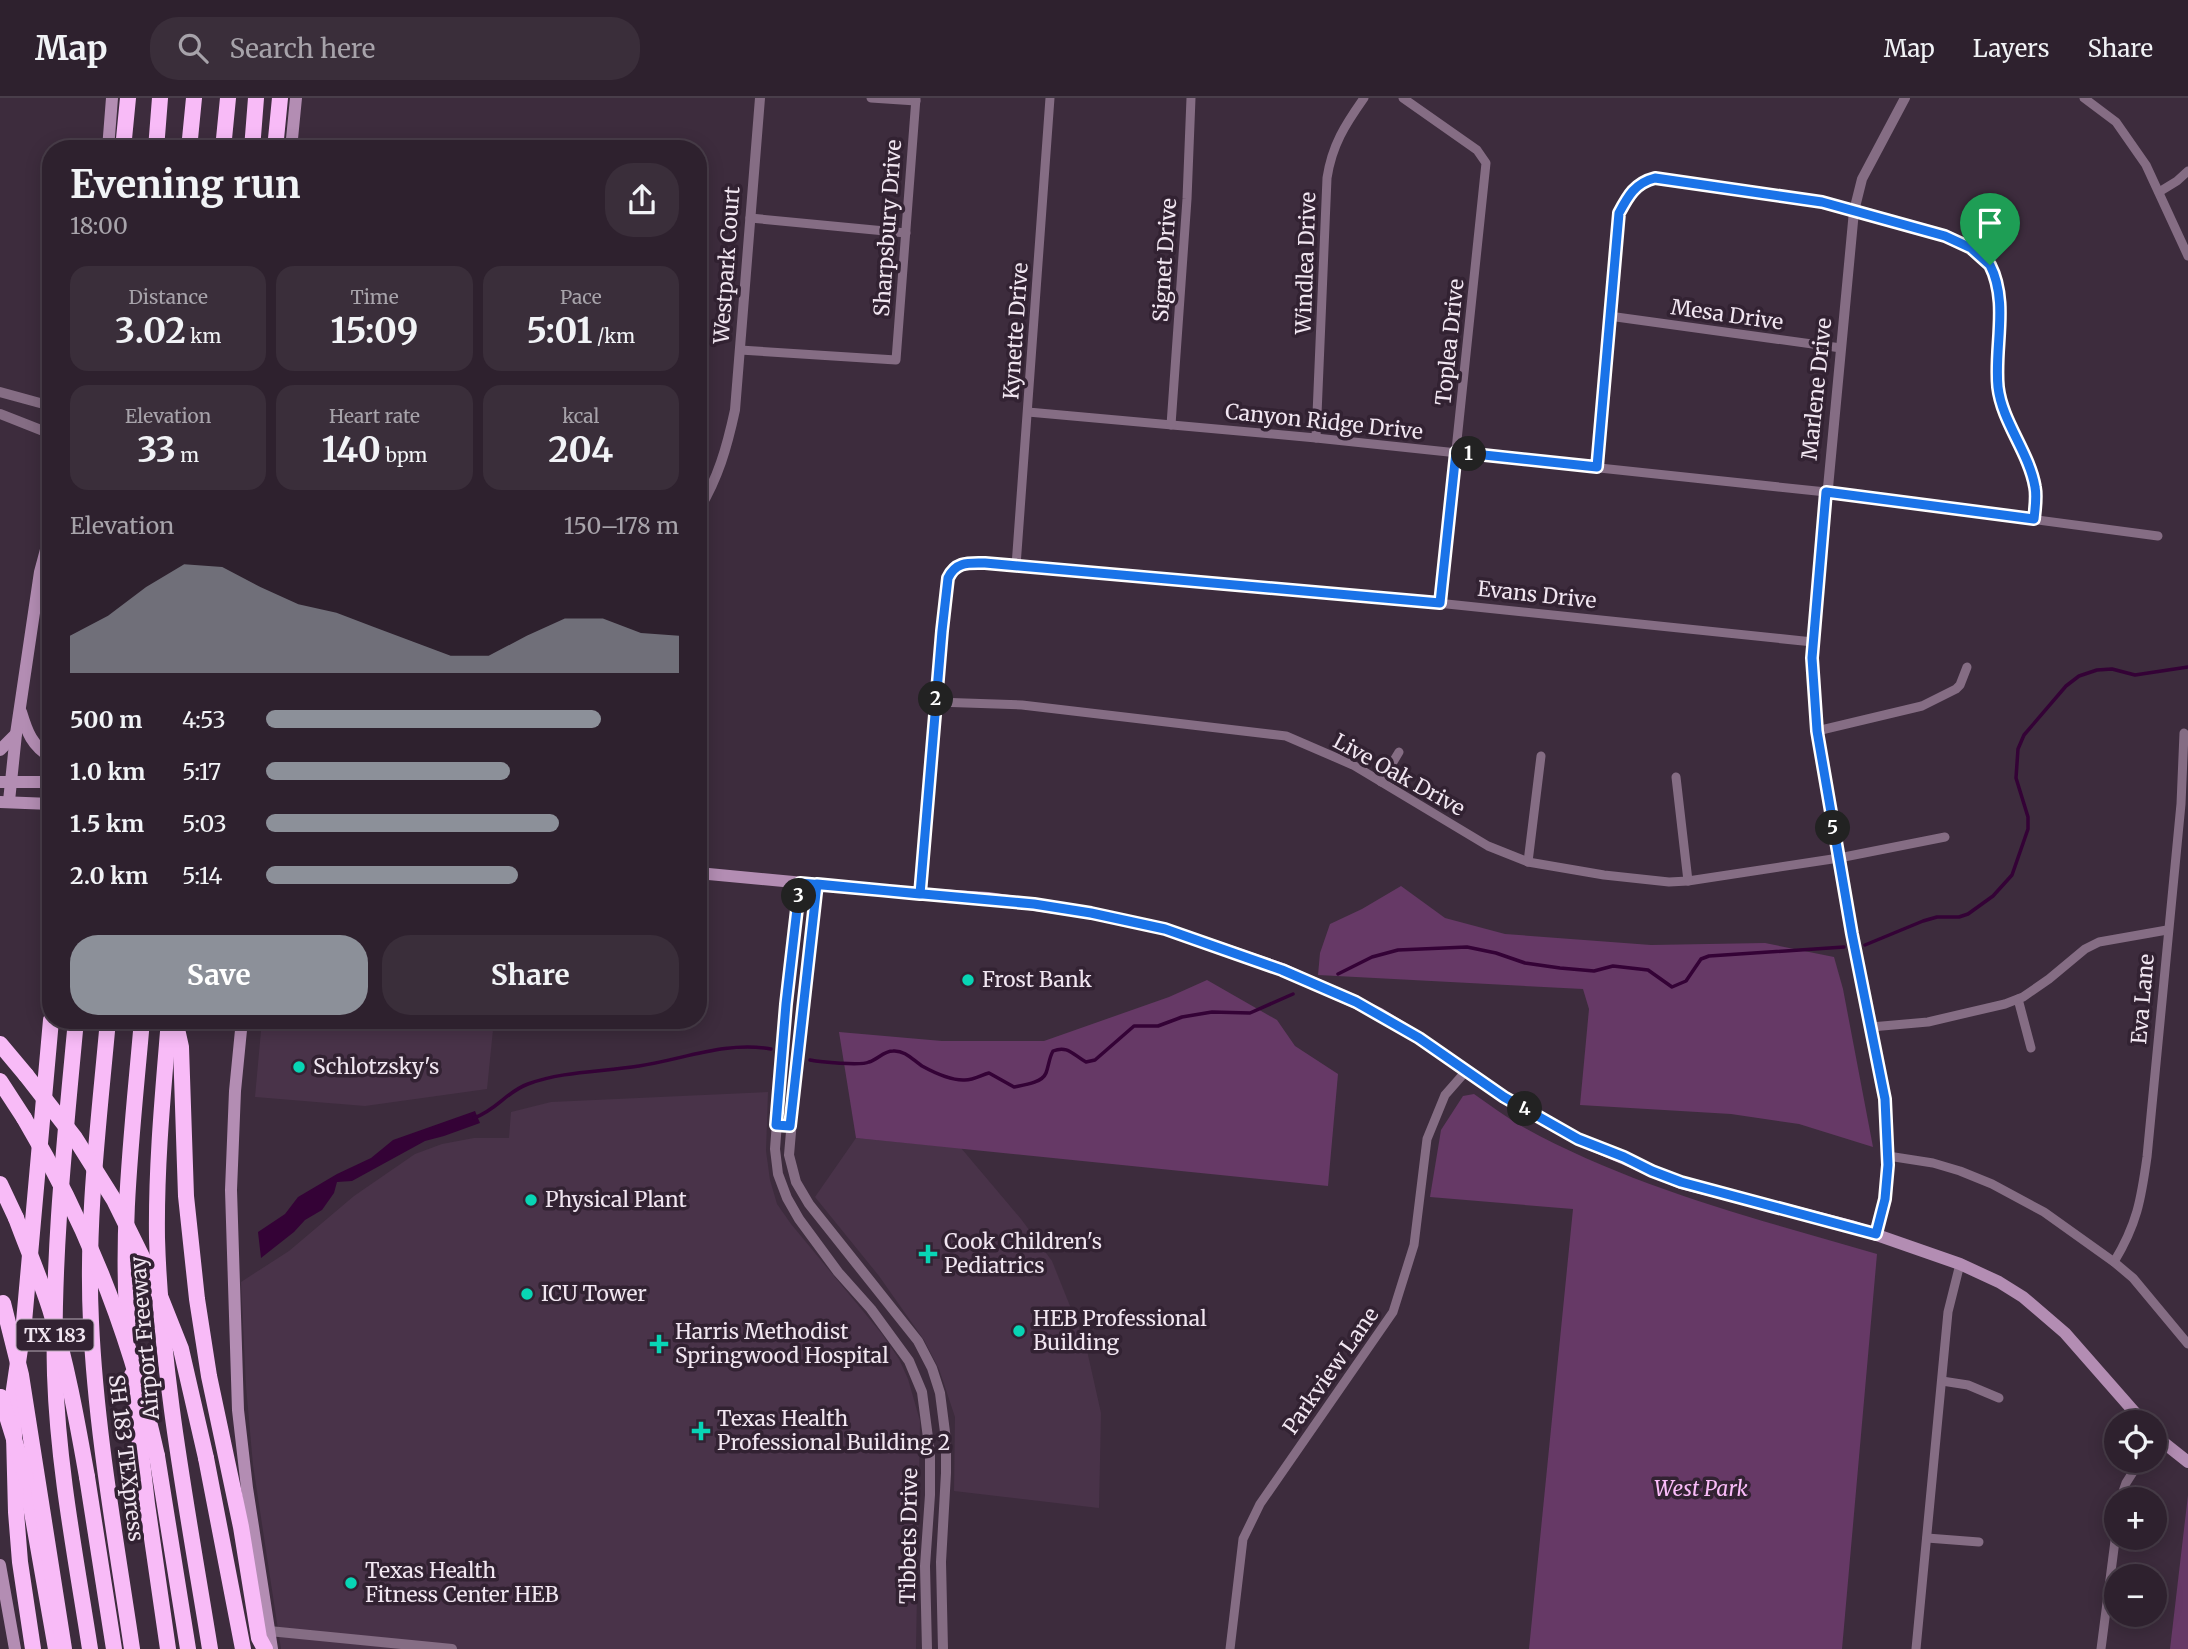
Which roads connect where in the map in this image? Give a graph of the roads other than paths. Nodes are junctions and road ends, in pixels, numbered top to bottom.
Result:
1 (112, 98) edge
2 (128, 98) edge
3 (160, 98) edge
4 (194, 98) edge
5 (228, 98) edge
6 (257, 98) edge
7 (280, 98) edge
8 (296, 98) edge
9 (760, 98) edge
10 (872, 98) edge
11 (1050, 98) edge
12 (1191, 98) edge
13 (1364, 98) edge
14 (1404, 98) edge
15 (1905, 98) edge
16 (2084, 98) edge
17 (916, 99) edge
18 (109, 140) edge
19 (124, 140) edge
20 (157, 140) edge
21 (190, 140) edge
22 (224, 140) edge
23 (253, 140) edge
24 (276, 140) edge
25 (292, 140) edge
26 (2188, 171) edge
27 (2160, 192) junction
28 (1854, 211) junction
29 (750, 218) junction
30 (906, 233) junction
31 (2188, 256) edge
32 (1609, 316) junction
33 (1840, 348) junction
34 (740, 350) junction
35 (0, 392) edge
36 (42, 404) edge
37 (1028, 412) junction
38 (0, 414) edge
39 (1171, 425) junction
40 (42, 430) edge
41 (1316, 438) junction
42 (1456, 452) junction
43 (1597, 467) junction
44 (1826, 492) junction
45 (707, 497) edge
46 (2034, 519) junction
47 (2158, 536) dead end
48 (42, 565) edge
49 (1016, 566) junction
50 (1440, 603) junction
51 (1813, 642) junction
52 (1967, 667) dead end
53 (936, 702) junction
54 (20, 708) junction
55 (1817, 731) junction
56 (2184, 733) dead end
57 (16, 734) junction
58 (0, 750) edge
59 (42, 752) edge
60 (1399, 752) dead end
61 (1541, 756) dead end
62 (1676, 777) dead end
63 (6, 782) edge
64 (42, 782) edge
65 (1381, 782) junction
66 (5, 802) edge
67 (42, 804) edge
68 (1945, 836) dead end
69 (1839, 858) junction
70 (1528, 862) junction
71 (707, 874) edge
72 (1688, 881) junction
73 (800, 883) junction
74 (817, 884) junction
75 (920, 894) junction
76 (2167, 930) junction
77 (2018, 999) junction
78 (1871, 1027) junction
79 (50, 1029) edge
80 (75, 1029) edge
81 (107, 1029) edge
82 (141, 1029) edge
83 (171, 1029) edge
84 (175, 1029) edge
85 (241, 1029) edge
86 (0, 1044) edge
87 (2031, 1048) dead end
88 (1467, 1070) junction
89 (0, 1081) edge
90 (776, 1125) junction
91 (790, 1126) junction
92 (1888, 1156) junction
93 (0, 1184) edge
94 (823, 1222) junction
95 (810, 1232) junction
96 (1876, 1234) junction
97 (2114, 1262) junction
98 (1960, 1265) junction
99 (2, 1297) edge
100 (909, 1329) junction
101 (894, 1341) junction
102 (2188, 1344) edge
103 (1942, 1381) junction
104 (922, 1392) junction
105 (940, 1393) junction
106 (0, 1397) edge
107 (1999, 1398) dead end
108 (2132, 1410) edge
109 (2167, 1445) edge
110 (2188, 1462) edge
111 (927, 1537) junction
112 (943, 1537) junction
113 (1927, 1538) junction
114 (1979, 1542) dead end
115 (2114, 1550) edge
116 (0, 1564) edge
117 (270, 1631) junction
118 (15, 1649) edge
119 (33, 1649) edge
120 (56, 1649) edge
121 (64, 1649) edge
122 (90, 1649) edge
123 (114, 1649) edge
124 (132, 1649) edge
125 (168, 1649) edge
126 (188, 1649) edge
127 (210, 1649) edge
128 (243, 1649) edge
129 (265, 1649) edge
130 (272, 1649) edge
131 (452, 1649) edge
132 (927, 1649) edge
133 (943, 1649) edge
134 (1230, 1649) edge
135 (1916, 1649) edge
136 (2101, 1649) edge

1 - 18 main road
2 - 19 highway
3 - 20 highway
4 - 21 highway
5 - 22 highway
6 - 23 highway
7 - 24 highway
8 - 25 main road
9 - 29 street, Westpark Court
10 - 17 street
11 - 37 street, Kynette Drive
12 - 39 street, Signet Drive
13 - 41 street, Windlea Drive
14 - 42 street, Toplea Drive
15 - 28 street, Marlene Drive
16 - 27 street
17 - 30 street, Sharpsbury Drive
26 - 27 street
27 - 31 street
28 - 32 street
28 - 33 street, Marlene Drive
28 - 46 street
29 - 30 street
29 - 34 street, Westpark Court
30 - 34 street, Sharpsbury Drive
32 - 33 street, Mesa Drive
32 - 43 street
33 - 44 street, Marlene Drive
34 - 45 street, Westpark Court
35 - 36 street
37 - 39 street, Canyon Ridge Drive
37 - 49 street, Kynette Drive
38 - 40 street
39 - 41 street, Canyon Ridge Drive
41 - 42 street, Canyon Ridge Drive
42 - 43 street, Canyon Ridge Drive
42 - 50 street, Toplea Drive
43 - 44 street, Canyon Ridge Drive
44 - 46 street, Canyon Ridge Drive
44 - 51 street, Marlene Drive
46 - 47 street, Canyon Ridge Drive
48 - 54 main road
49 - 50 street, Evans Drive
49 - 53 street, Evans Drive
50 - 51 street, Evans Drive
51 - 55 street, Marlene Drive
52 - 55 street
53 - 65 street, Live Oak Drive
53 - 75 street
54 - 57 main road
54 - 59 main road
55 - 69 street, Marlene Drive
56 - 76 street, Eva Lane
57 - 58 main road
57 - 63 main road
60 - 65 street
61 - 70 street
62 - 72 street
63 - 64 main road
63 - 66 main road
65 - 70 street, Live Oak Drive
66 - 67 main road
68 - 69 street, Live Oak Drive
69 - 72 street, Live Oak Drive
69 - 78 street, Marlene Drive
70 - 72 street, Live Oak Drive
71 - 73 main road
73 - 74 main road
73 - 90 street, Tibbets Drive
74 - 75 main road
74 - 91 street, Tibbets Drive
75 - 88 main road
76 - 77 street
76 - 97 street, Eva Lane
77 - 78 street
77 - 87 street
78 - 92 street, Marlene Drive
79 - 119 highway
80 - 122 highway, TX 183
81 - 124 highway, SH 183 TEXpress
82 - 125 highway, SH 183 TEXpress
83 - 127 highway, Airport Freeway
84 - 129 highway
85 - 117 main road
86 - 128 highway, bridge
88 - 96 main road
88 - 134 street, Parkview Lane
89 - 126 highway, bridge
90 - 91 street
90 - 95 street, Tibbets Drive
91 - 94 street, Tibbets Drive
92 - 96 street, Marlene Drive
92 - 97 street
93 - 123 highway, bridge
94 - 95 street
94 - 100 street, Tibbets Drive
95 - 101 street, Tibbets Drive
96 - 98 main road
97 - 102 street
98 - 103 street
98 - 108 main road
99 - 121 highway, bridge
100 - 101 street
100 - 105 street, Tibbets Drive
101 - 104 street, Tibbets Drive
103 - 107 street
103 - 113 street
104 - 105 street
104 - 111 street, Tibbets Drive
105 - 112 street, Tibbets Drive
106 - 120 highway, bridge
109 - 110 main road
111 - 112 street
111 - 132 street, Tibbets Drive
112 - 133 street, Tibbets Drive
113 - 114 street
113 - 135 street
115 - 136 street
116 - 118 main road
117 - 130 main road
117 - 131 street

